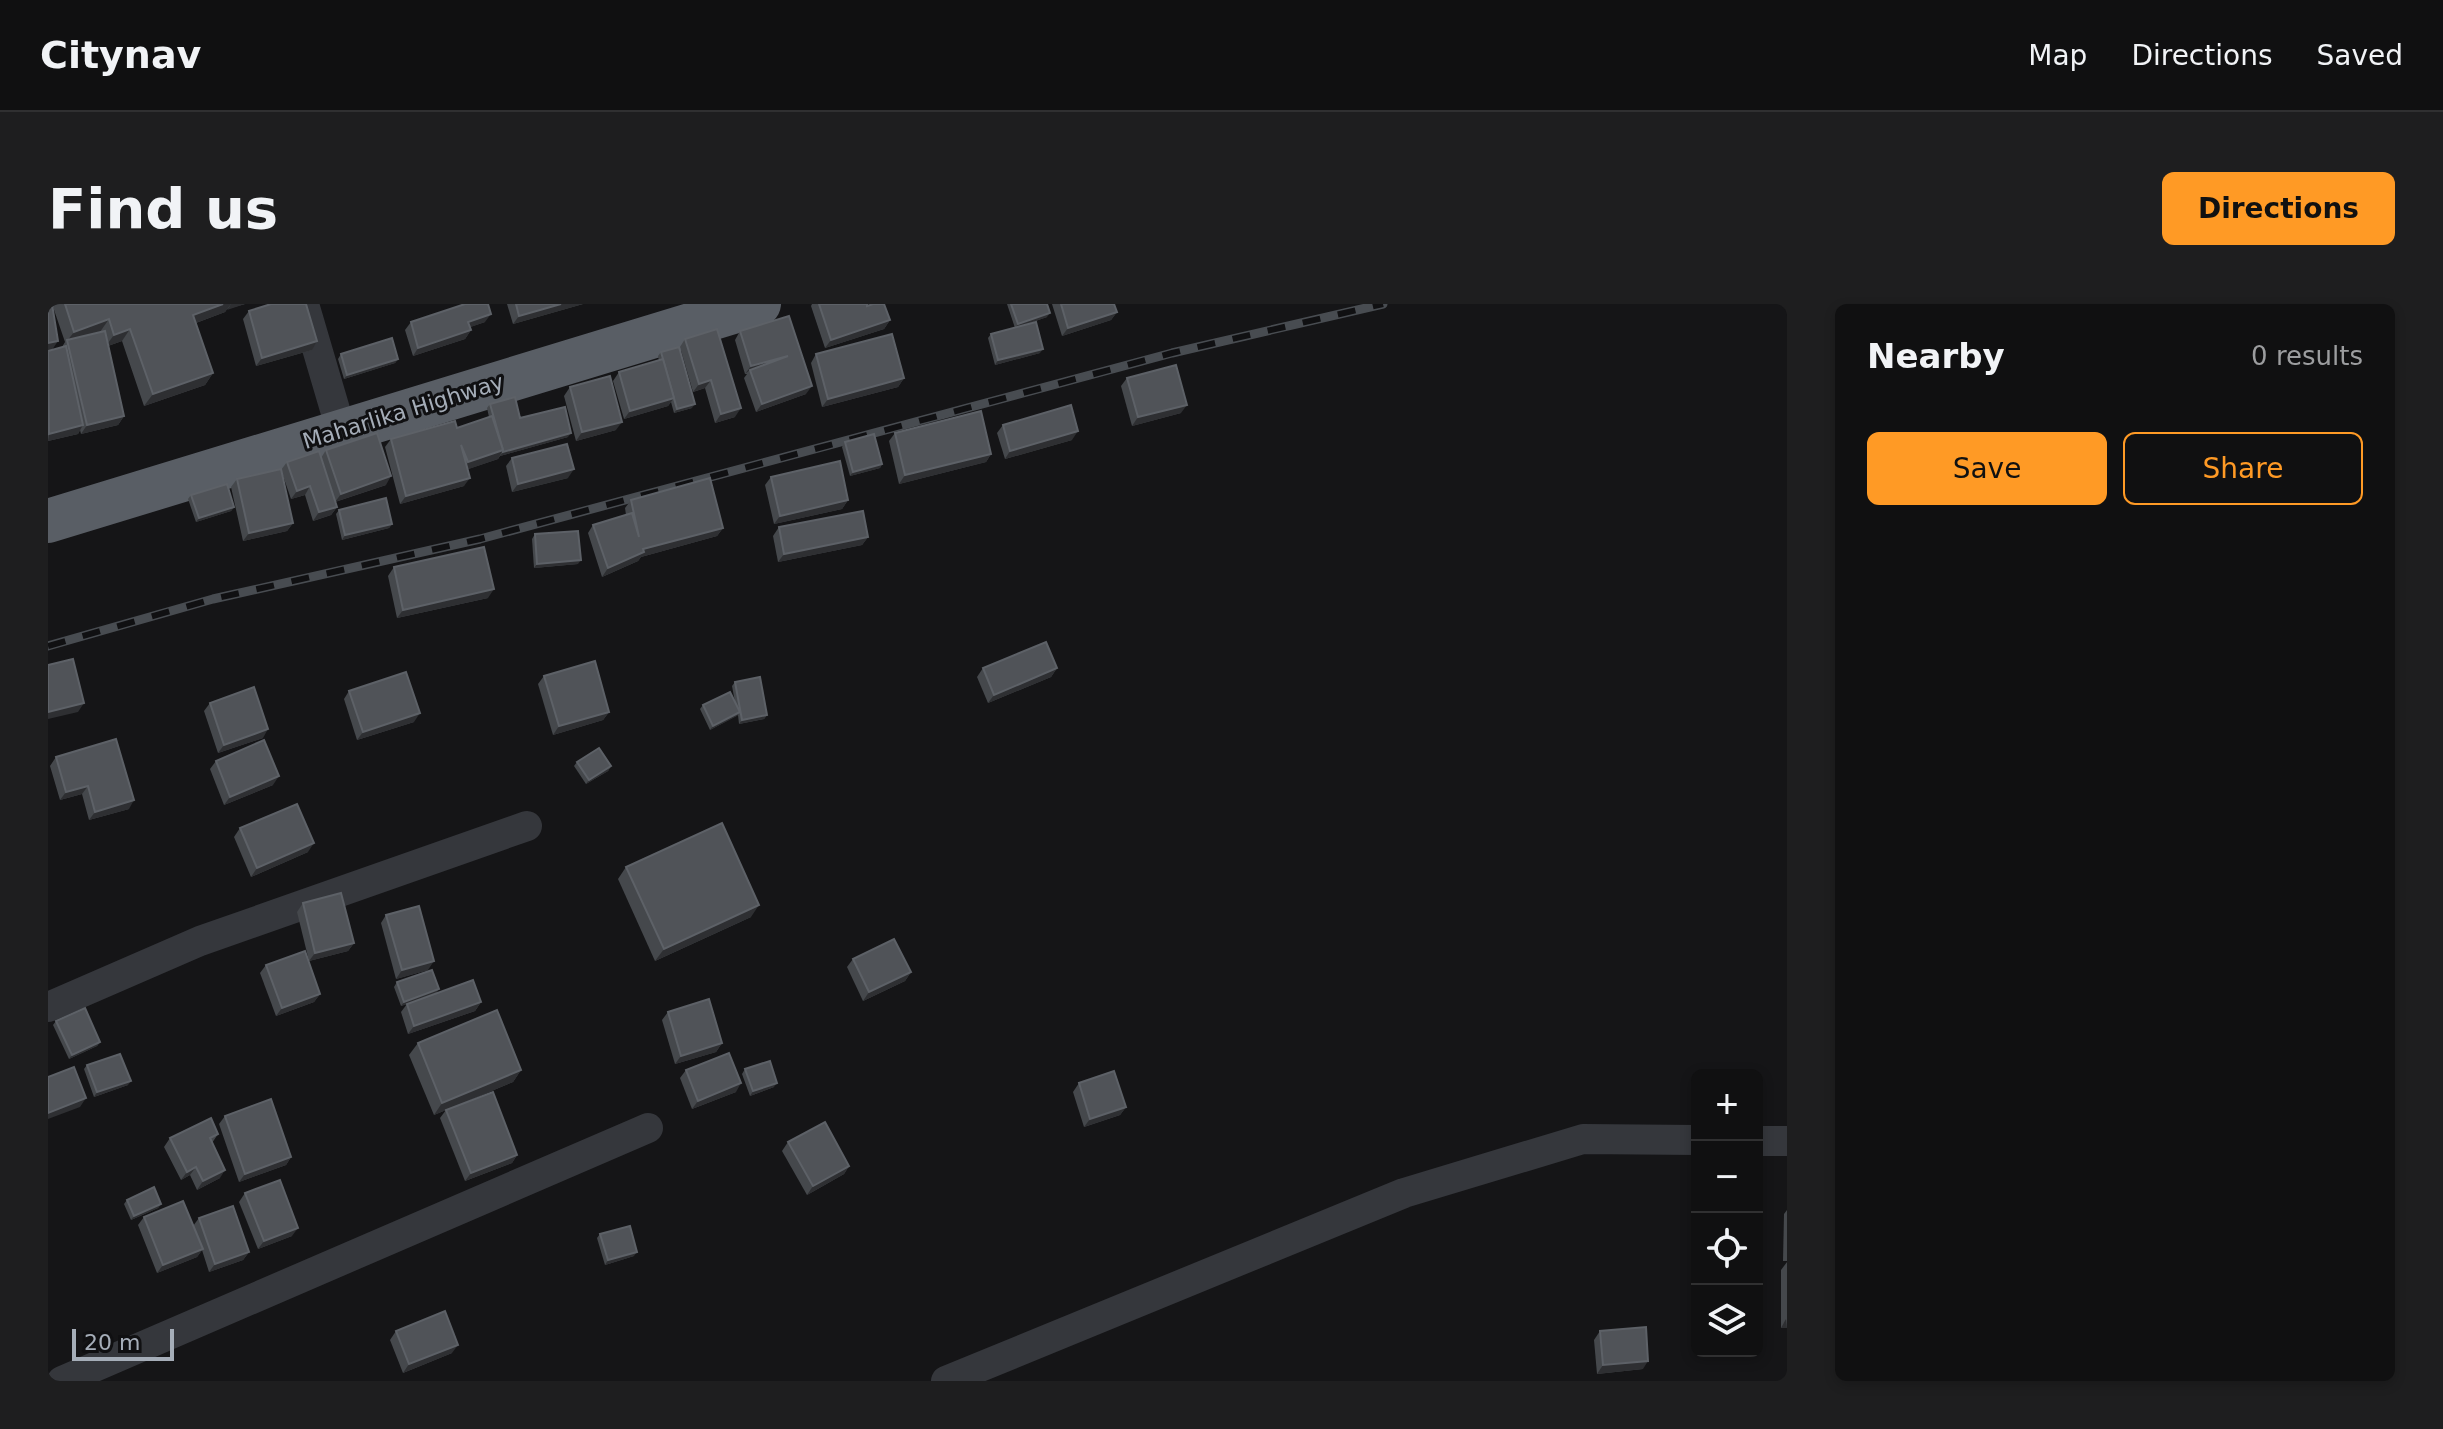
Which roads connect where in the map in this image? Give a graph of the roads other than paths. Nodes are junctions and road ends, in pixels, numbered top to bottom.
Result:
1 (304, 304) edge
2 (759, 304) edge
3 (341, 430) junction
4 (48, 521) edge
5 (527, 826) dead end
6 (48, 1007) edge
7 (648, 1128) dead end
8 (1691, 1140) edge
9 (1763, 1141) edge
10 (1787, 1141) edge
11 (62, 1381) edge
12 (946, 1381) edge

1 - 3 street
2 - 3 highway, Maharlika Highway
3 - 4 highway, Maharlika Highway
5 - 6 street
7 - 11 street
8 - 12 street
9 - 10 street

